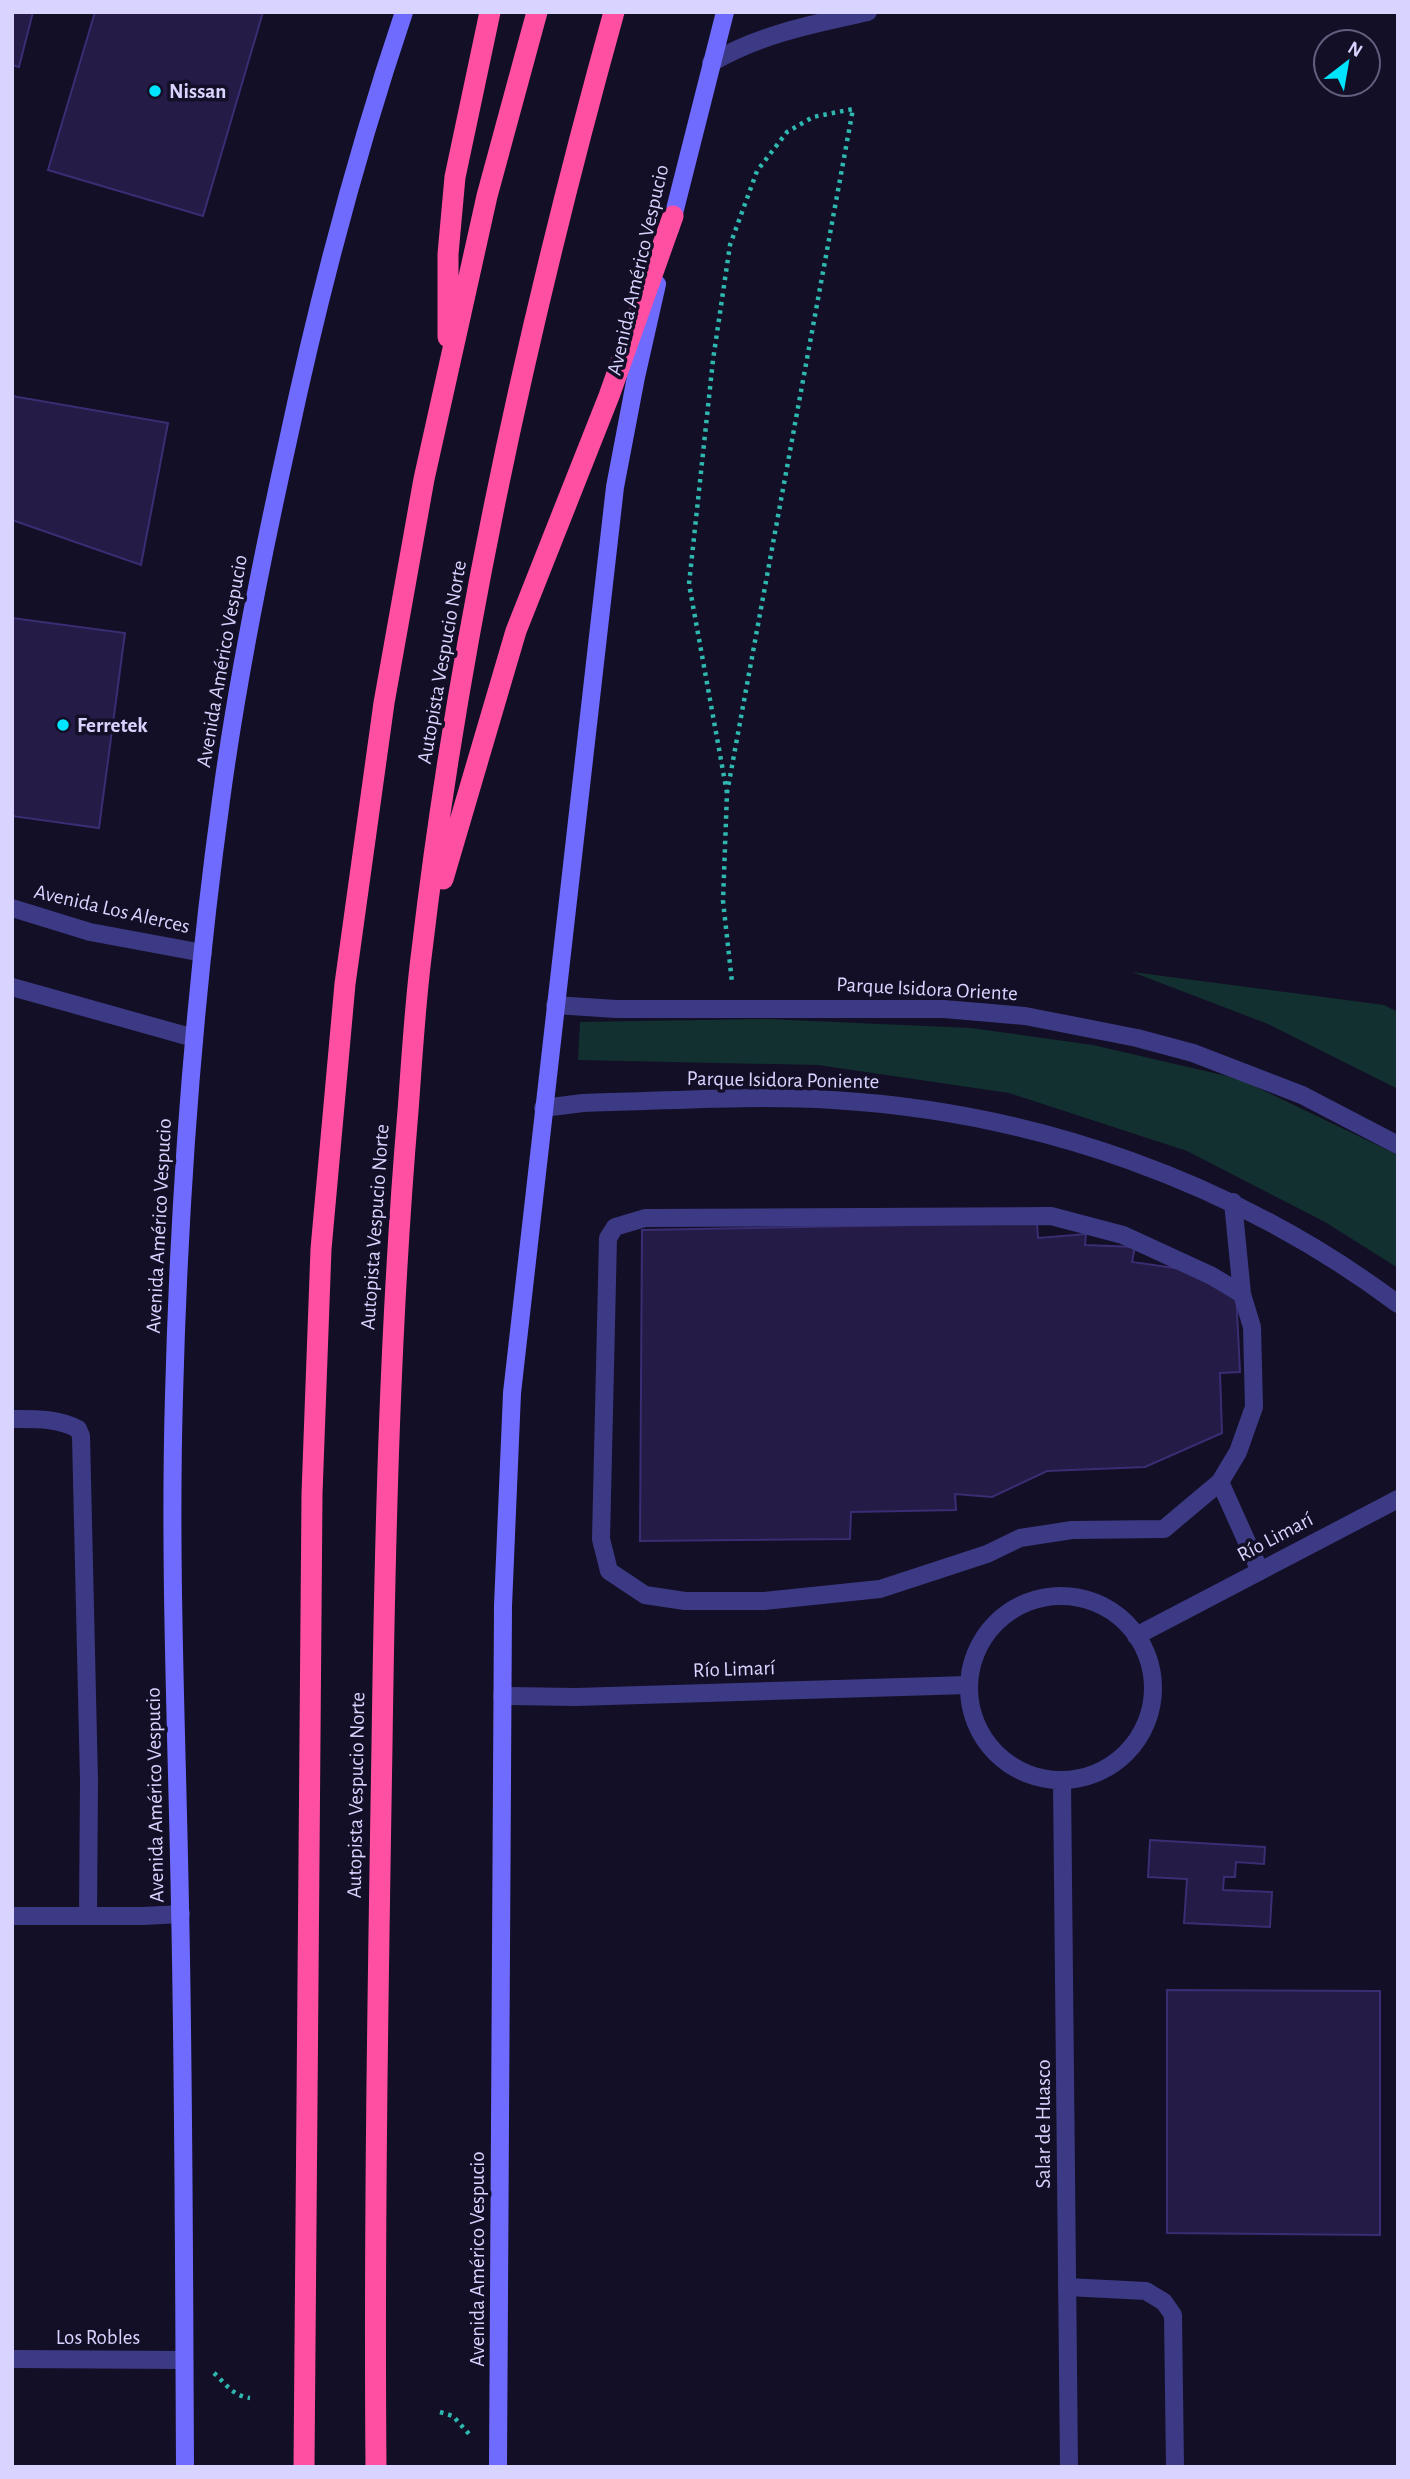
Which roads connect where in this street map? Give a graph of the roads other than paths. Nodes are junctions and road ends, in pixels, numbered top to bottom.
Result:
1 (404, 12) edge
2 (490, 12) edge
3 (537, 12) edge
4 (614, 12) edge
5 (725, 12) edge
6 (868, 12) edge
7 (711, 63) junction
8 (673, 216) junction
9 (449, 363) junction
10 (12, 908) edge
11 (421, 951) junction
12 (202, 953) junction
13 (12, 987) edge
14 (555, 1005) junction
15 (194, 1038) junction
16 (543, 1108) junction
17 (1398, 1145) edge
18 (1233, 1202) junction
19 (1242, 1294) junction
20 (1398, 1304) edge
21 (12, 1419) edge
22 (1220, 1482) junction
23 (1398, 1499) edge
24 (1260, 1571) junction
25 (1136, 1636) junction
26 (968, 1685) junction
27 (502, 1696) junction
28 (1062, 1781) junction
29 (181, 1914) junction
30 (88, 1915) junction
31 (12, 1916) edge
32 (1067, 2287) junction
33 (12, 2359) edge
34 (184, 2360) junction
35 (185, 2467) edge
36 (304, 2467) edge
37 (376, 2467) edge
38 (498, 2467) edge
39 (1069, 2467) edge
40 (1174, 2467) edge

1 - 12 street, Avenida Américo Vespucio
2 - 9 highway
3 - 9 highway
4 - 11 highway, Autopista Vespucio Norte
5 - 7 street, Avenida Américo Vespucio
6 - 7 street
7 - 8 street, Avenida Américo Vespucio
8 - 11 highway
8 - 14 street, Avenida Américo Vespucio
9 - 36 highway
10 - 12 street, Avenida Los Alerces
11 - 37 highway, Autopista Vespucio Norte
12 - 15 street, Avenida Américo Vespucio
13 - 15 street
14 - 16 street, Avenida Américo Vespucio
14 - 17 street, Parque Isidora Oriente
15 - 29 street, Avenida Américo Vespucio
16 - 18 street, Parque Isidora Poniente
16 - 27 street, Avenida Américo Vespucio
18 - 19 street
18 - 20 street, Parque Isidora Poniente
19 - 22 street
19 - 22 street
21 - 30 street
22 - 24 street
23 - 24 street, Río Limarí
24 - 25 street, Río Limarí
25 - 26 street
25 - 28 street
26 - 27 street, Río Limarí
26 - 28 street
27 - 38 street, Avenida Américo Vespucio
28 - 32 street, Salar de Huasco
29 - 30 street
29 - 34 street, Avenida Américo Vespucio
30 - 31 street
32 - 39 street, Salar de Huasco
32 - 40 street
33 - 34 street, Los Robles
34 - 35 street, Avenida Américo Vespucio

